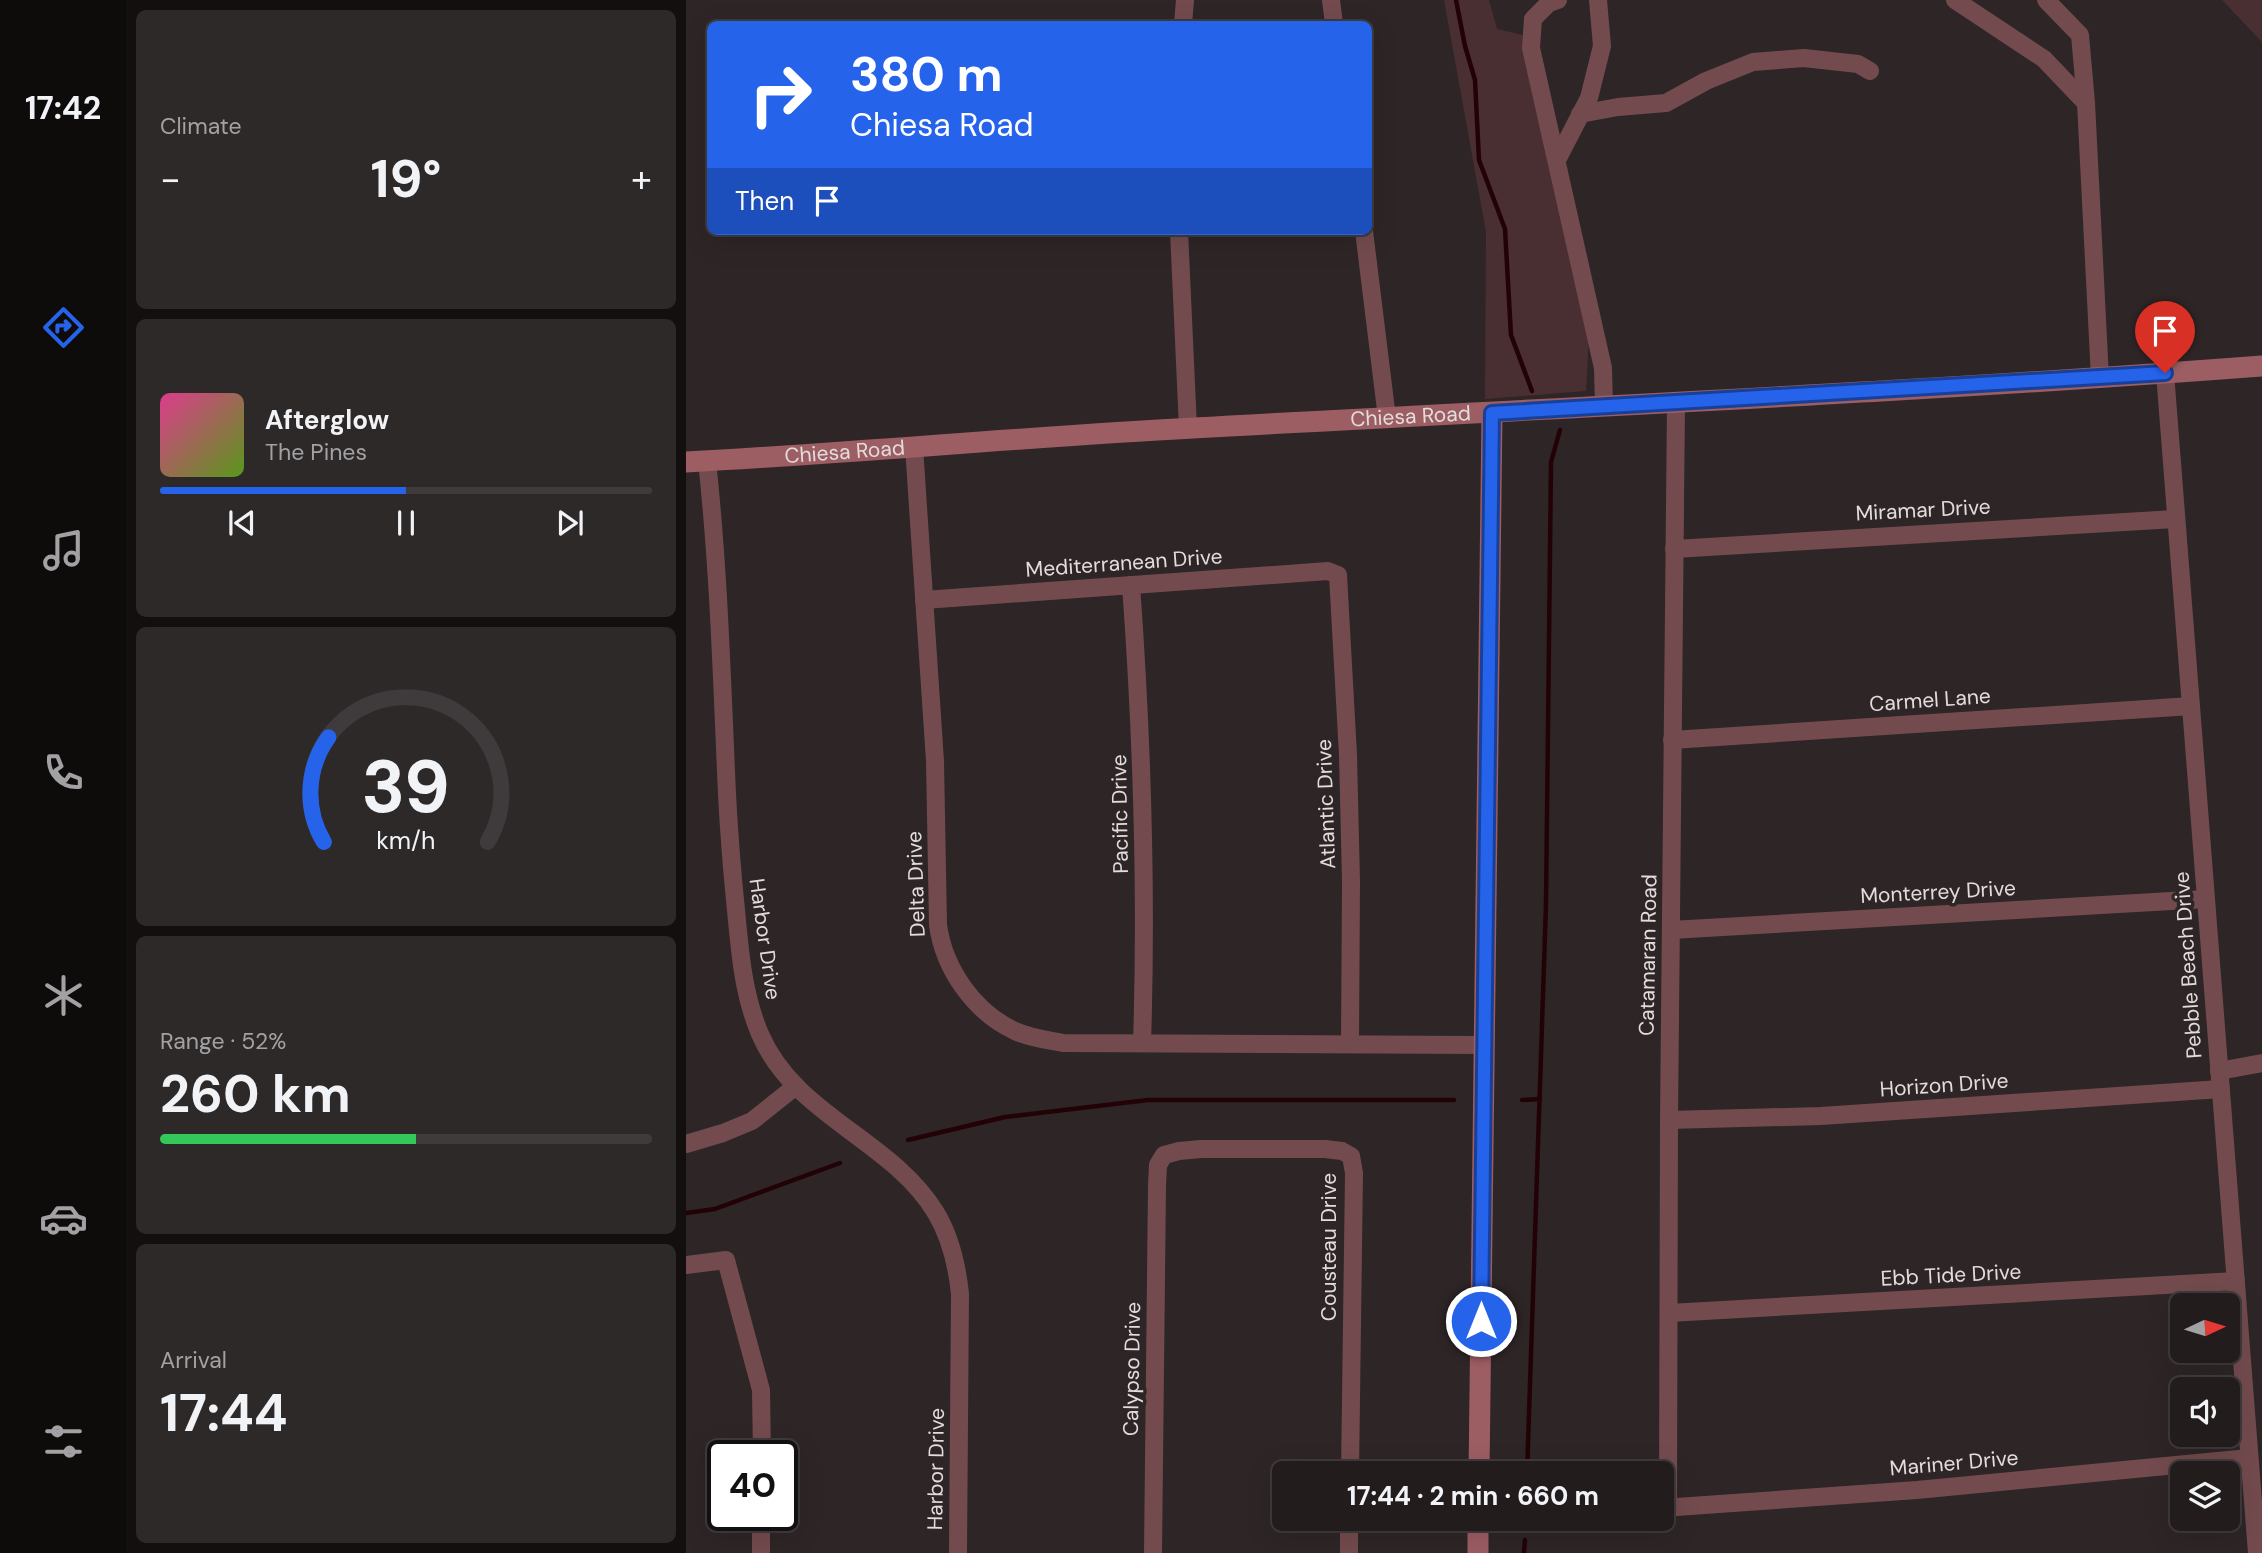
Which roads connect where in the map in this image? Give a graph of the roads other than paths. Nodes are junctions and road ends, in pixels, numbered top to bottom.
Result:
1 (1185, 0) edge
2 (1331, 0) edge
3 (1558, 0) edge
4 (1598, 0) edge
5 (1955, 0) edge
6 (2046, 0) edge
7 (1183, 21) edge
8 (1334, 21) edge
9 (1870, 71) dead end
10 (2086, 103) junction
11 (1580, 114) junction
12 (1557, 160) junction
13 (1180, 235) edge
14 (1364, 235) edge
15 (2262, 366) edge
16 (2165, 373) junction
17 (2100, 378) junction
18 (1676, 404) junction
19 (1604, 406) junction
20 (1492, 413) junction
21 (1387, 418) junction
22 (1188, 428) junction
23 (914, 447) junction
24 (696, 462) edge
25 (2175, 519) junction
26 (1674, 549) junction
27 (1328, 571) joint
28 (1131, 584) junction
29 (924, 600) junction
30 (2191, 706) junction
31 (1672, 740) junction
32 (2206, 899) junction
33 (1671, 930) junction
34 (1142, 1043) junction
35 (1350, 1044) junction
36 (1482, 1045) junction
37 (2262, 1063) edge
38 (2219, 1071) junction
39 (796, 1086) junction
40 (2221, 1089) junction
41 (1669, 1120) junction
42 (686, 1144) edge
43 (1157, 1185) joint
44 (686, 1265) edge
45 (2235, 1281) junction
46 (1669, 1313) junction
47 (762, 1440) edge
48 (2249, 1458) junction
49 (1350, 1461) edge
50 (1479, 1461) edge
51 (1666, 1461) edge
52 (1674, 1507) edge
53 (761, 1531) edge
54 (1349, 1531) edge
55 (1478, 1531) edge
56 (761, 1553) edge
57 (958, 1553) edge
58 (1153, 1553) edge
59 (1349, 1553) edge
60 (1478, 1553) edge
61 (2257, 1553) edge

1 - 7 street
2 - 8 street
3 - 12 street
4 - 11 street
5 - 10 street
6 - 10 street
9 - 11 street
10 - 17 street
11 - 12 street
12 - 19 street
13 - 22 street
14 - 21 street
15 - 16 main road, Chiesa Road
16 - 17 main road, Chiesa Road
16 - 25 street, Pebble Beach Drive
17 - 18 main road, Chiesa Road
18 - 19 main road, Chiesa Road
18 - 26 street, Catamaran Road
19 - 20 main road, Chiesa Road
20 - 21 main road, Chiesa Road
20 - 36 main road
21 - 22 main road, Chiesa Road
22 - 23 main road, Chiesa Road
23 - 24 main road, Chiesa Road
23 - 29 street, Delta Drive
24 - 39 street, Harbor Drive
25 - 26 street, Miramar Drive
25 - 30 street, Pebble Beach Drive
26 - 31 street, Catamaran Road
27 - 28 street, Mediterranean Drive
27 - 35 street, Atlantic Drive
28 - 29 street, Mediterranean Drive
28 - 34 street, Pacific Drive
29 - 34 street, Delta Drive
30 - 31 street, Carmel Lane
30 - 32 street, Pebble Beach Drive
31 - 33 street, Catamaran Road
32 - 33 street, Monterrey Drive
32 - 38 street, Pebble Beach Drive
33 - 41 street, Catamaran Road
34 - 35 street, Delta Drive
35 - 36 street, Delta Drive
36 - 50 main road
37 - 38 street
38 - 40 street, Pebble Beach Drive
39 - 42 street
39 - 57 street, Harbor Drive
40 - 41 street, Horizon Drive
40 - 45 street, Pebble Beach Drive
41 - 46 street, Catamaran Road
43 - 49 street, Cousteau Drive
43 - 58 street, Calypso Drive
44 - 47 street
45 - 46 street, Ebb Tide Drive
45 - 48 street, Pebble Beach Drive
46 - 51 street, Catamaran Road
48 - 52 street, Mariner Drive
48 - 61 street, Pebble Beach Drive
53 - 56 street
54 - 59 street
55 - 60 main road

